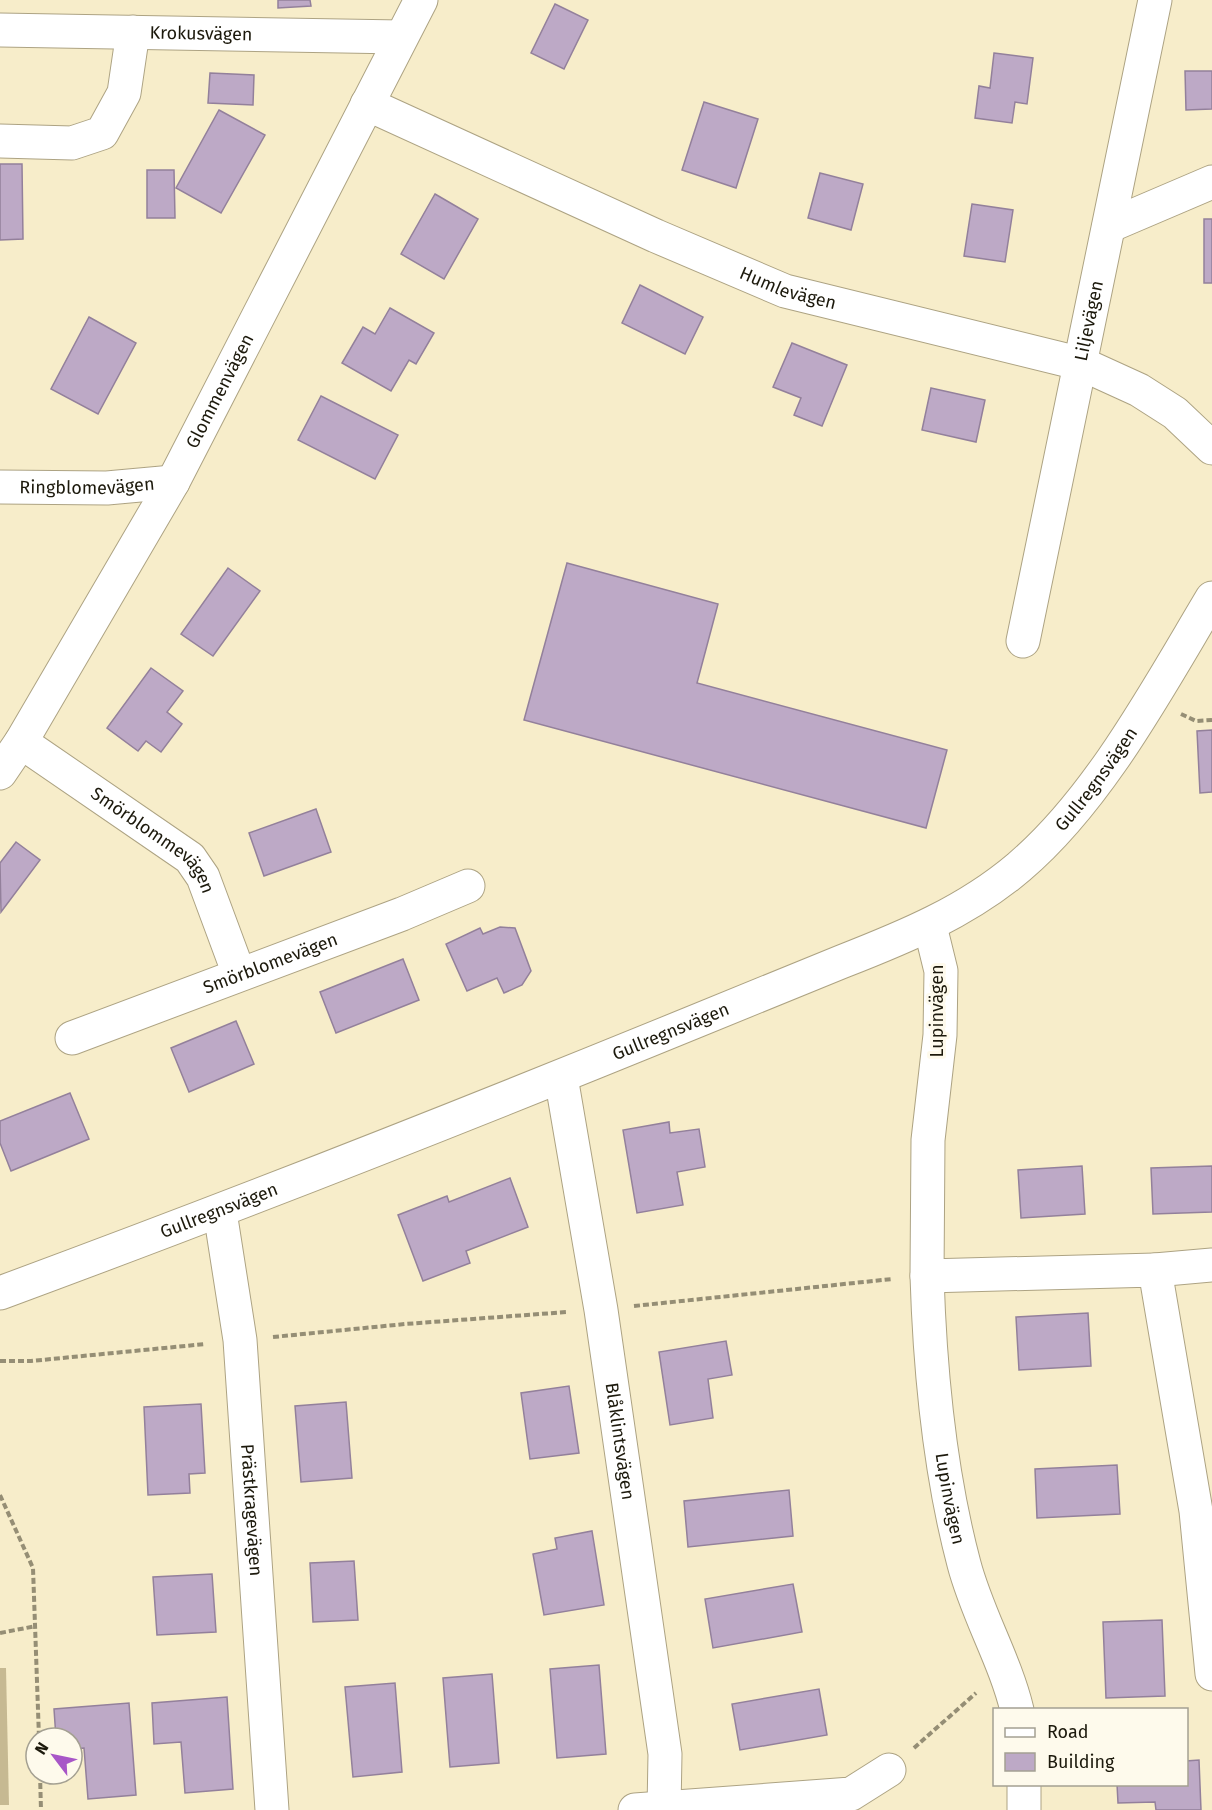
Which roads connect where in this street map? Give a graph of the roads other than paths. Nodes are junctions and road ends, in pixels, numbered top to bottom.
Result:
1 (421, 0) edge
2 (1155, 0) edge
3 (0, 30) edge
4 (133, 32) junction
5 (401, 37) junction
6 (367, 104) junction
7 (0, 141) edge
8 (1212, 182) edge
9 (1109, 225) junction
10 (1082, 364) junction
11 (1212, 448) edge
12 (173, 482) junction
13 (0, 487) edge
14 (1212, 598) edge
15 (1023, 641) dead end
16 (21, 742) junction
17 (0, 773) edge
18 (468, 886) dead end
19 (930, 926) junction
20 (239, 974) junction
21 (72, 1038) dead end
22 (561, 1077) junction
23 (220, 1212) junction
24 (1212, 1265) edge
25 (1155, 1270) junction
26 (927, 1276) junction
27 (0, 1293) edge
28 (1212, 1674) edge
29 (1016, 1708) edge
30 (889, 1770) road end
31 (1024, 1786) edge
32 (654, 1809) edge
33 (272, 1810) edge
34 (1024, 1810) edge

1 - 5 street, Glommenvägen
2 - 9 street, Liljevägen
3 - 4 street, Krokusvägen
4 - 5 street, Krokusvägen
4 - 7 street
5 - 6 street, Glommenvägen
6 - 10 street, Humlevägen
6 - 12 street, Glommenvägen
8 - 9 street
9 - 10 street, Liljevägen
10 - 11 street, Humlevägen
10 - 15 street, Liljevägen
12 - 13 street, Ringblomevägen
12 - 16 street, Glommenvägen
14 - 19 street, Gullregnsvägen
16 - 17 street, Glommenvägen
16 - 20 street, Smörblommevägen
18 - 20 street, Smörblomevägen
19 - 22 street, Gullregnsvägen
19 - 26 street, Lupinvägen
20 - 21 street, Smörblomevägen
22 - 23 street, Gullregnsvägen
22 - 32 street, Blåklintsvägen
23 - 27 street, Gullregnsvägen
23 - 33 street, Prästkragevägen
24 - 25 street
25 - 26 street
25 - 28 street
26 - 29 street, Lupinvägen
30 - 32 street
31 - 34 street

